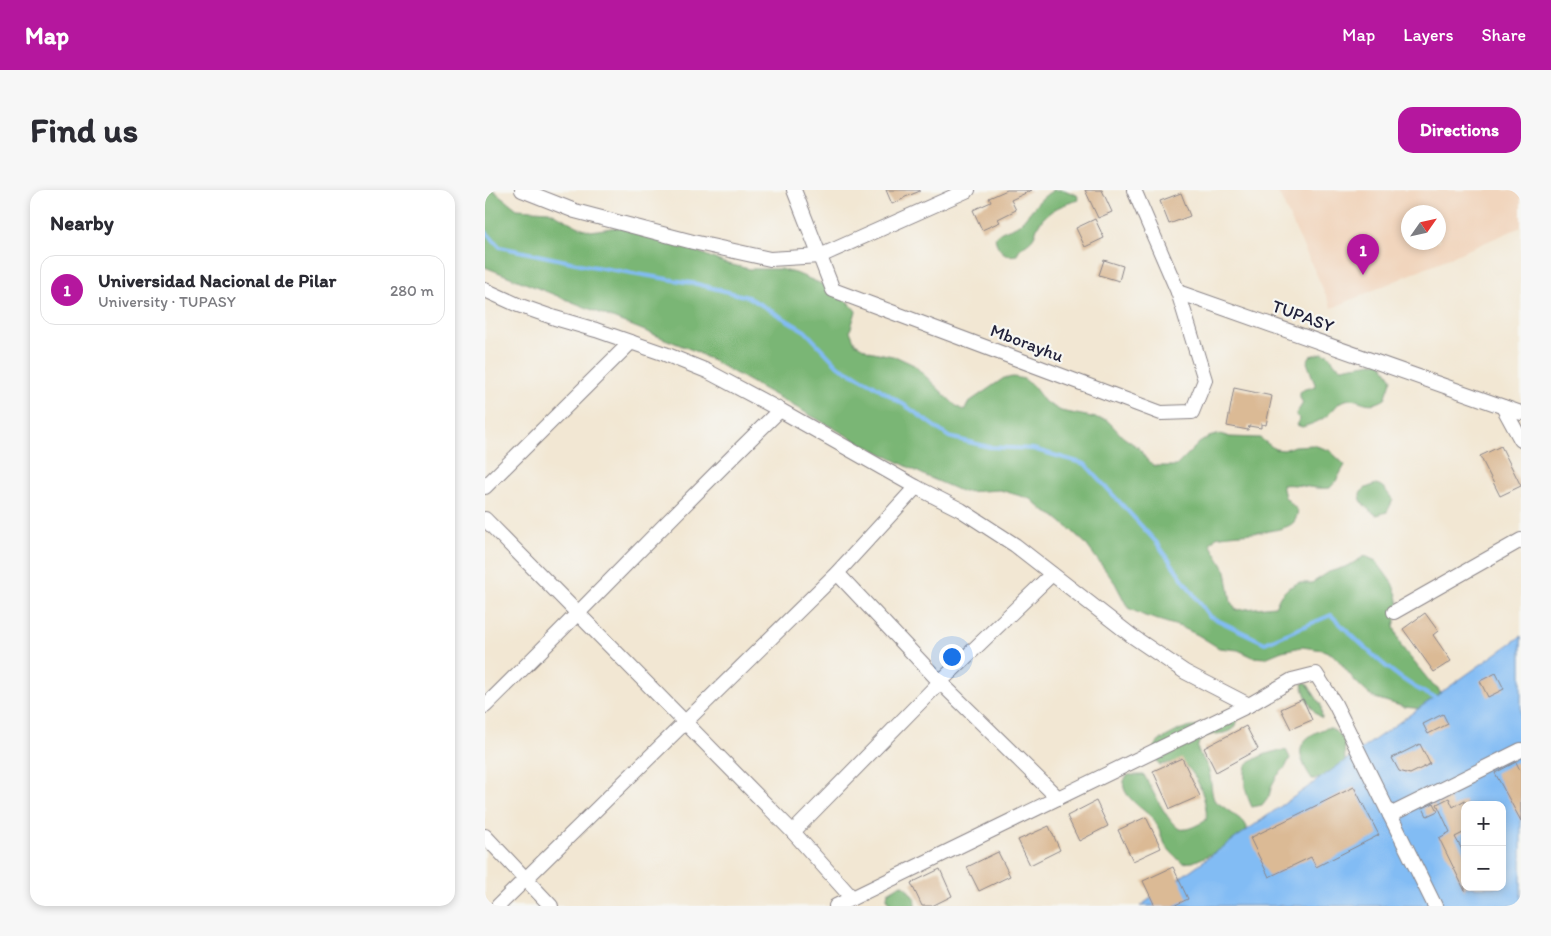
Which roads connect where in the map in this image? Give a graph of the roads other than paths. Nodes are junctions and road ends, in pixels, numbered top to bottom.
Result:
1 (522, 190) edge
2 (794, 190) edge
3 (968, 190) edge
4 (1134, 190) edge
5 (820, 256) junction
6 (485, 290) edge
7 (1178, 292) junction
8 (631, 342) junction
9 (1503, 407) junction
10 (780, 410) junction
11 (1521, 413) edge
12 (1521, 440) edge
13 (485, 487) edge
14 (916, 487) junction
15 (485, 519) edge
16 (1521, 540) edge
17 (837, 573) junction
18 (1052, 574) junction
19 (1394, 612) dead end
20 (578, 614) junction
21 (940, 682) junction
22 (1249, 705) junction
23 (485, 706) edge
24 (685, 722) junction
25 (1521, 750) edge
26 (1058, 798) junction
27 (1390, 815) junction
28 (793, 832) junction
29 (485, 836) edge
30 (525, 878) junction
31 (852, 898) junction
32 (498, 906) edge
33 (551, 906) edge
34 (836, 906) edge
35 (1435, 906) edge

1 - 5 street
2 - 5 street, Mborayhu
3 - 5 street
4 - 7 street
5 - 7 street, Mborayhu
6 - 8 street
7 - 9 street, TUPASY
8 - 10 street
8 - 13 street
9 - 11 street, TUPASY
9 - 12 street
10 - 14 street
10 - 20 street
14 - 17 street
14 - 18 street
15 - 20 street
16 - 19 street
17 - 21 street
17 - 24 street
18 - 21 street
18 - 22 street
20 - 23 street
20 - 24 street
21 - 26 street
21 - 28 street
22 - 26 street
22 - 27 street
24 - 28 street
24 - 30 street
25 - 27 street
26 - 31 street
27 - 35 street
28 - 31 street
29 - 30 street
30 - 32 street
30 - 33 street
31 - 34 street

